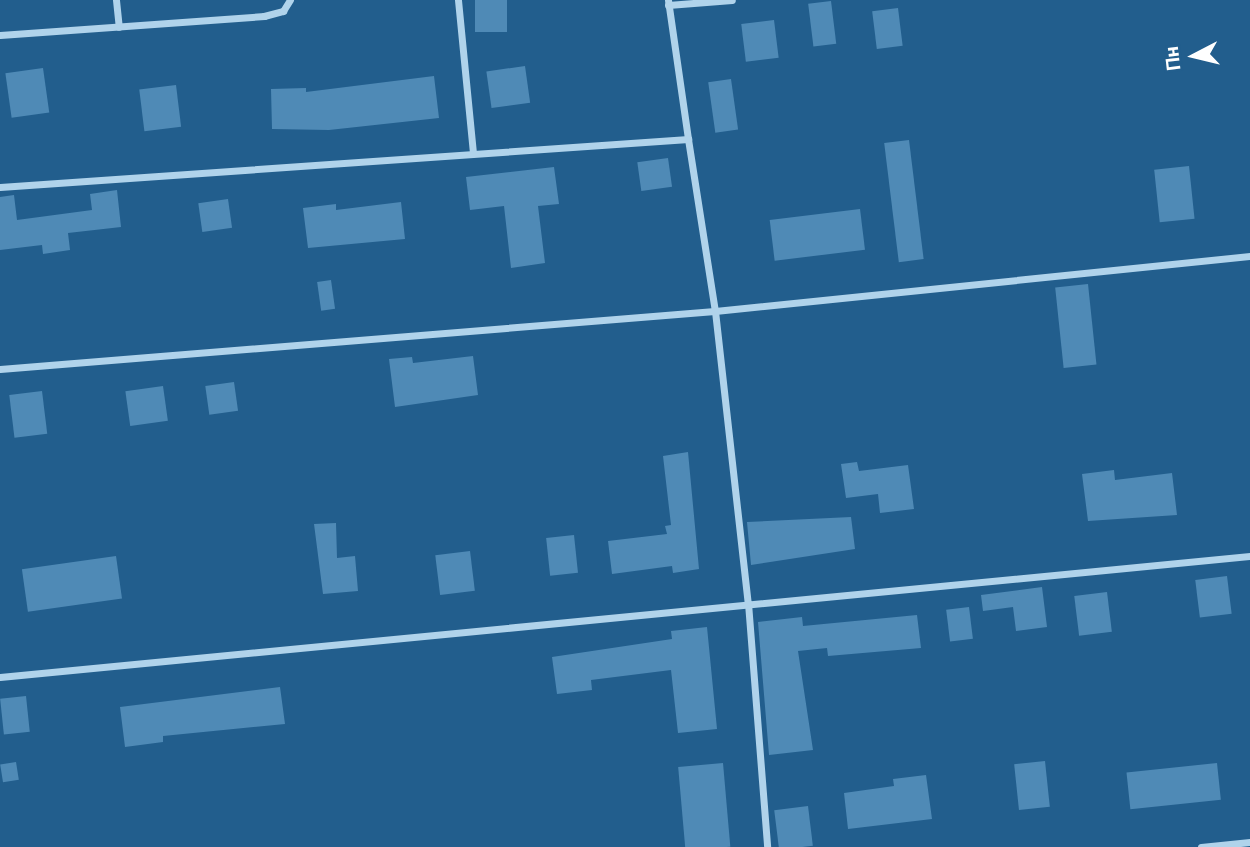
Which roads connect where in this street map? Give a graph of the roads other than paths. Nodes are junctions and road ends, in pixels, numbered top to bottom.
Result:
1 (116, 0) edge
2 (290, 0) edge
3 (458, 0) edge
4 (732, 0) edge
5 (668, 3) edge
6 (119, 27) junction
7 (0, 36) edge
8 (688, 139) junction
9 (473, 153) junction
10 (0, 187) edge
11 (1250, 256) edge
12 (715, 311) junction
13 (0, 369) edge
14 (1250, 556) edge
15 (748, 603) junction
16 (0, 677) edge
17 (1250, 842) edge
18 (767, 847) edge
19 (1201, 847) edge

1 - 6 street
2 - 6 street
3 - 9 street
4 - 5 street
5 - 8 street
6 - 7 street
8 - 9 street
8 - 12 street
9 - 10 street
11 - 12 street
12 - 13 street
12 - 15 street
14 - 15 street
15 - 16 street
15 - 18 street
17 - 19 street

